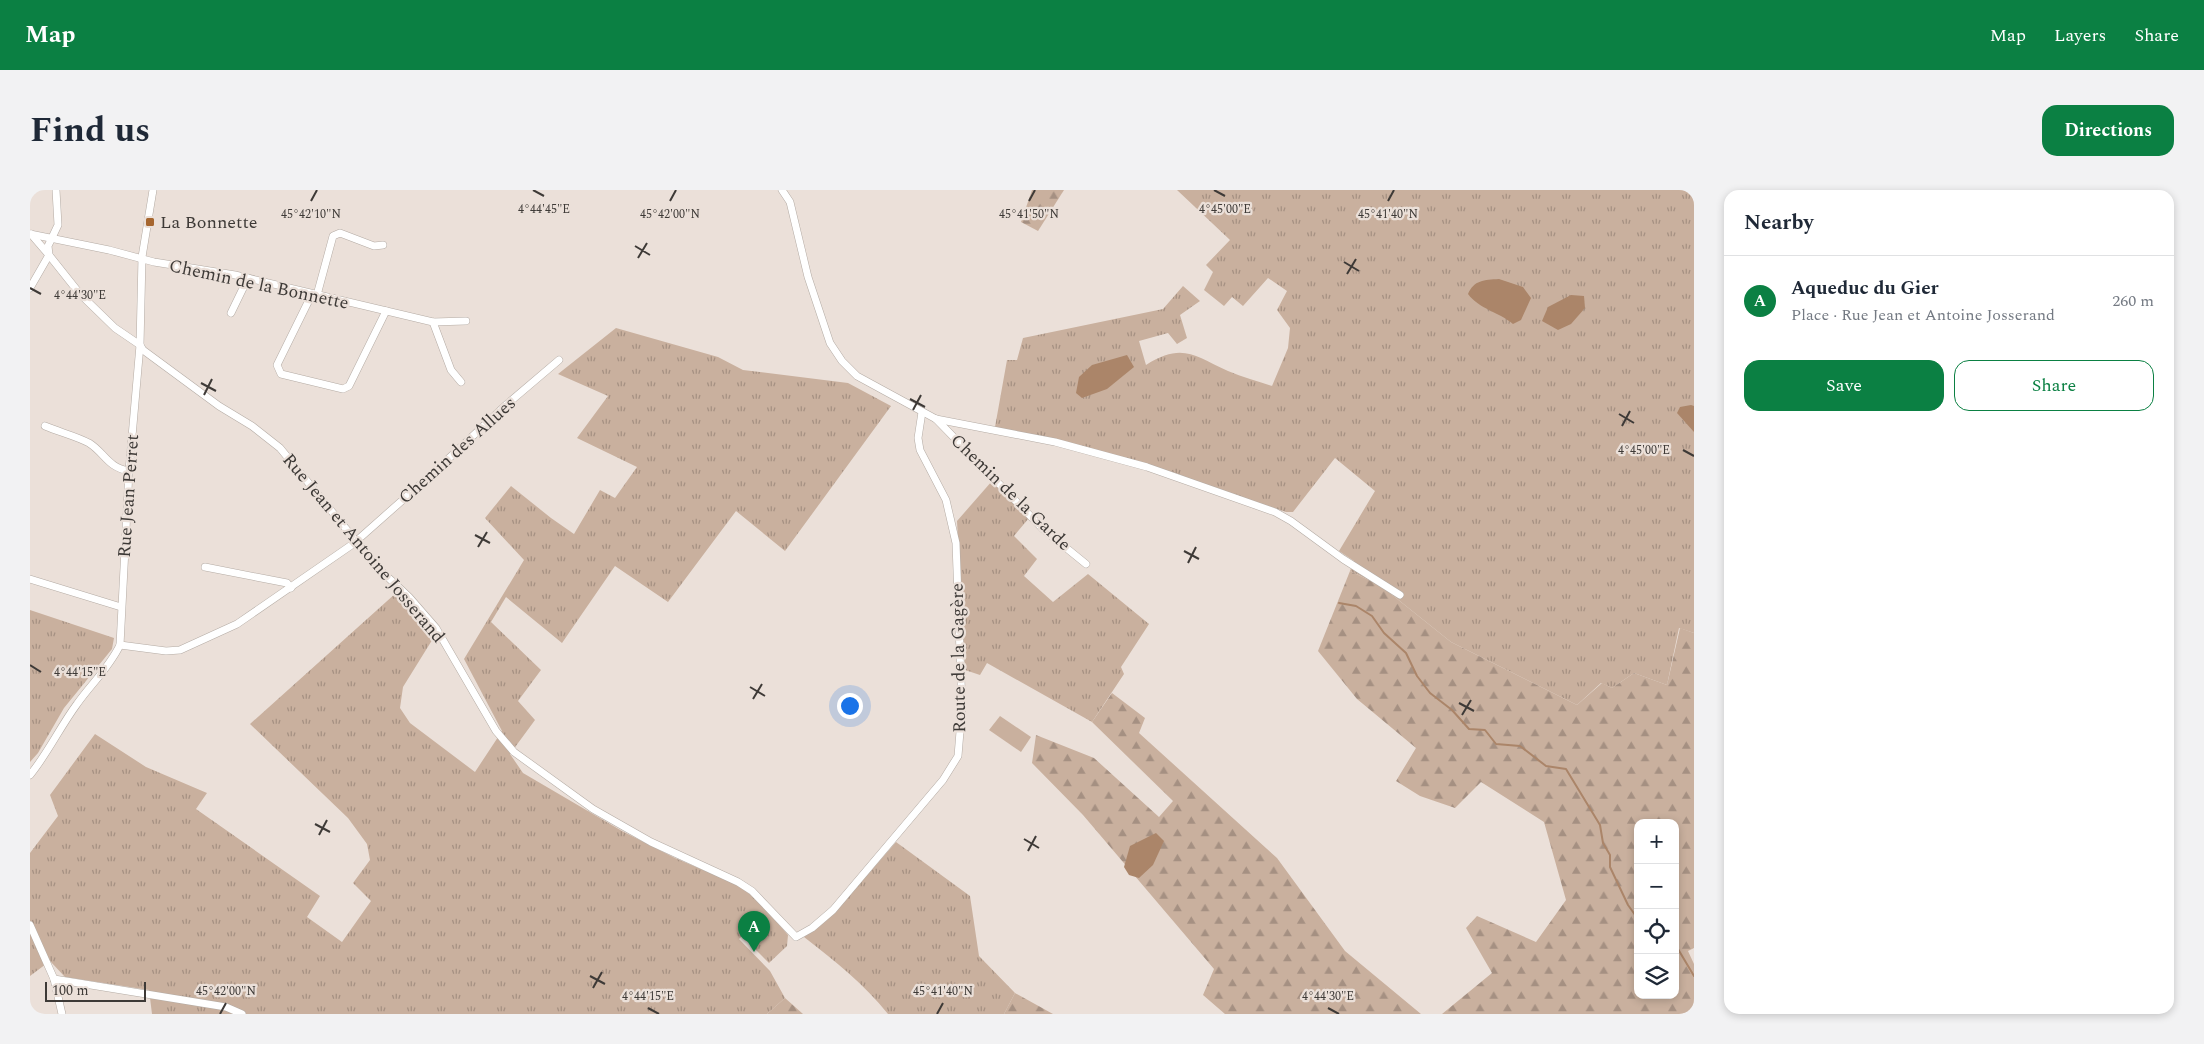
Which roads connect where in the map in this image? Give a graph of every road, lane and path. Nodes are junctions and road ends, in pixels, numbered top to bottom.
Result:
1 (56, 190) edge
2 (154, 190) edge
3 (782, 190) edge
4 (30, 234) edge
5 (53, 238) junction
6 (383, 244) dead end
7 (49, 255) junction
8 (142, 257) junction
9 (248, 278) junction
10 (30, 288) edge
11 (314, 295) junction
12 (386, 311) junction
13 (231, 313) dead end
14 (466, 321) dead end
15 (433, 322) junction
16 (140, 344) junction
17 (559, 360) dead end
18 (462, 382) dead end
19 (922, 412) junction
20 (936, 418) junction
21 (45, 426) dead end
22 (129, 471) junction
23 (355, 540) junction
24 (1086, 564) dead end
25 (204, 566) dead end
26 (30, 579) edge
27 (291, 588) junction
28 (1400, 596) dead end
29 (121, 607) junction
30 (120, 645) junction
31 (30, 775) edge
32 (30, 925) edge
33 (796, 937) joint
34 (54, 979) junction
35 (62, 1014) edge
36 (242, 1014) edge

1 - 5 street
2 - 8 street, Rue Jean Perret
3 - 19 street
4 - 5 street
4 - 7 street, Rue Jean et Antoine Josserand
5 - 7 street
5 - 8 street, Chemin de la Bonnette
6 - 11 street
7 - 10 street
7 - 16 street, Rue Jean et Antoine Josserand
8 - 9 street, Chemin de la Bonnette
8 - 16 street, Rue Jean Perret
9 - 11 street, Chemin de la Bonnette
9 - 13 street
11 - 12 street, Chemin de la Bonnette
11 - 12 street
12 - 15 street, Chemin de la Bonnette
14 - 15 street, Chemin de la Bonnette
15 - 18 street
16 - 22 street, Rue Jean Perret
16 - 23 street, Rue Jean et Antoine Josserand
17 - 23 street, Chemin des Allues
19 - 20 street
19 - 33 street, Route de la Gagère
20 - 24 street, Chemin de la Garde
20 - 28 street
21 - 22 street
22 - 29 street, Rue Jean Perret
23 - 27 street, Chemin des Allues
23 - 33 street, Rue Jean et Antoine Josserand
25 - 27 street
26 - 29 street
27 - 30 street, Chemin des Allues
29 - 30 street, Rue Jean Perret
30 - 31 street, Rue Jean Perret
32 - 34 street
34 - 35 street
34 - 36 street

